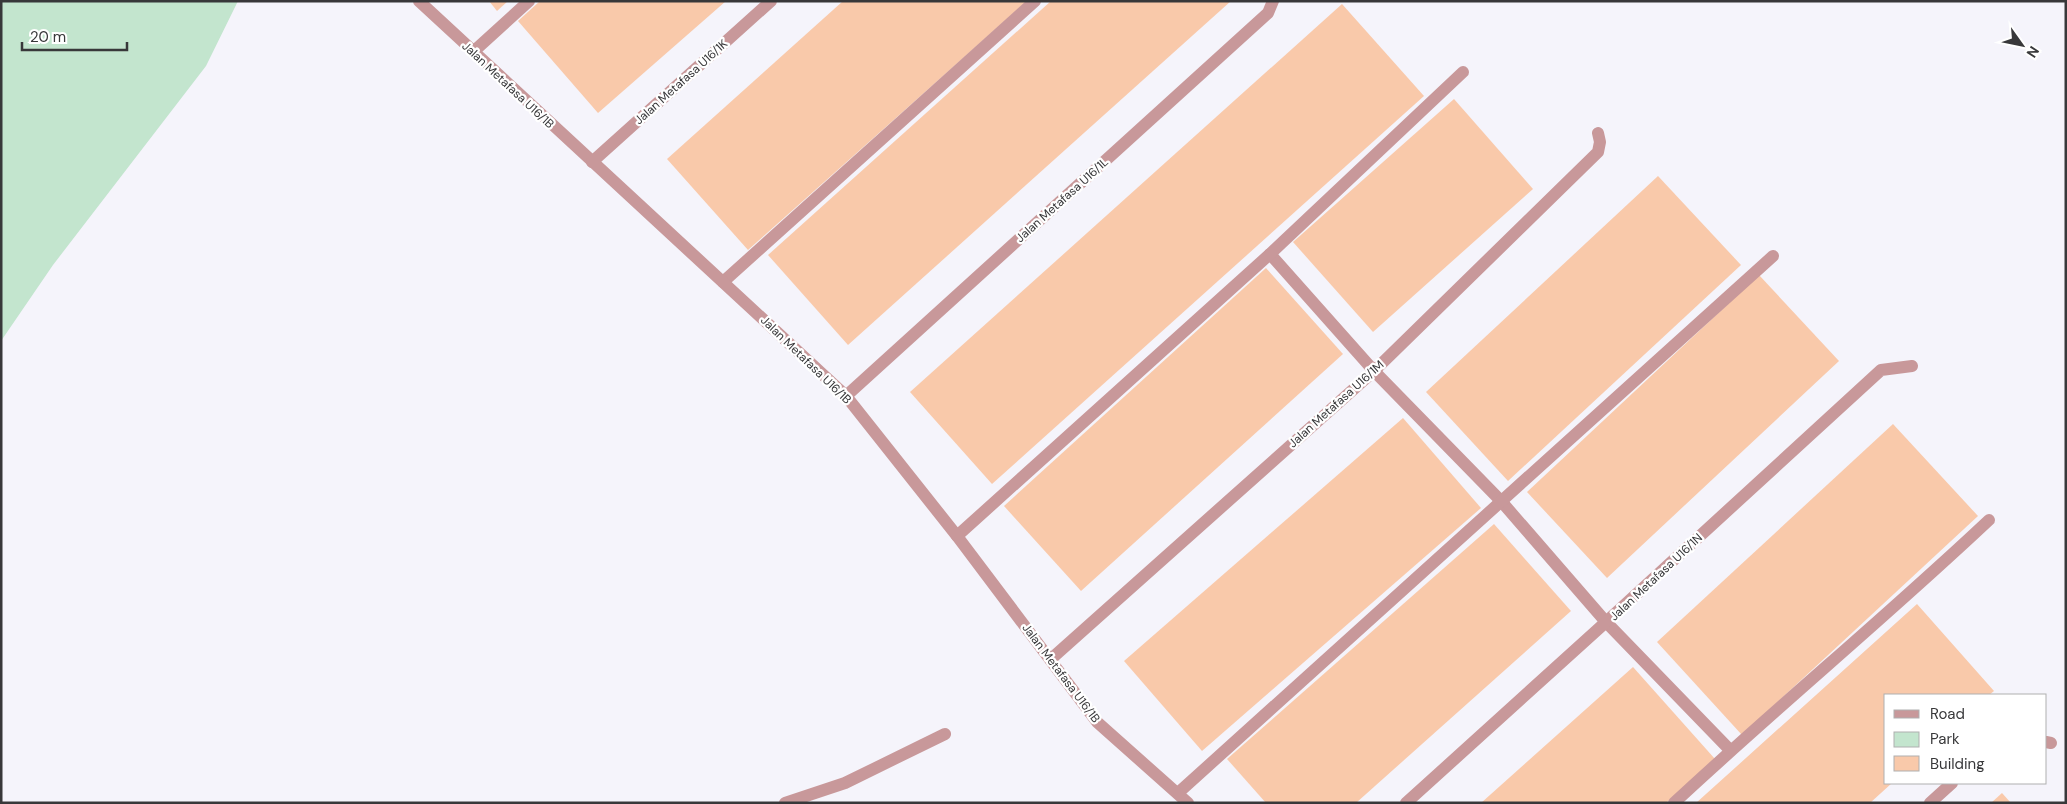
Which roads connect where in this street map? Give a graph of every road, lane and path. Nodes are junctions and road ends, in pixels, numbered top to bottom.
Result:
1 (419, 1) edge
2 (530, 1) edge
3 (771, 1) edge
4 (1035, 1) edge
5 (1273, 1) edge
6 (473, 52) junction
7 (1463, 72) dead end
8 (1598, 132) dead end
9 (592, 162) junction
10 (1270, 254) junction
11 (1774, 256) dead end
12 (723, 282) junction
13 (1912, 366) dead end
14 (1374, 371) junction
15 (846, 396) junction
16 (1501, 501) junction
17 (1989, 520) dead end
18 (957, 536) junction
19 (1606, 622) junction
20 (1051, 659) junction
21 (945, 734) dead end
22 (1730, 750) junction
23 (1951, 784) edge
24 (1178, 793) junction
25 (785, 803) edge
26 (1188, 803) edge
27 (1406, 803) edge
28 (1674, 803) edge
29 (1930, 803) edge

1 - 6 street, Jalan Metafasa U16/1B
2 - 6 street
3 - 9 street, Jalan Metafasa U16/1K
4 - 12 street
5 - 15 street, Jalan Metafasa U16/1L
6 - 9 street, Jalan Metafasa U16/1B
7 - 10 street
8 - 14 street, Jalan Metafasa U16/1M
9 - 12 street, Jalan Metafasa U16/1B
10 - 14 street
10 - 18 street
11 - 16 street
12 - 15 street, Jalan Metafasa U16/1B
13 - 19 street, Jalan Metafasa U16/1N
14 - 16 street
14 - 20 street, Jalan Metafasa U16/1M
15 - 18 street, Jalan Metafasa U16/1B
16 - 19 street
16 - 24 street
17 - 22 street
18 - 20 street, Jalan Metafasa U16/1B
19 - 22 street
19 - 27 street, Jalan Metafasa U16/1N
20 - 24 street, Jalan Metafasa U16/1B
21 - 25 street
22 - 28 street
23 - 29 street
24 - 26 street, Jalan Metafasa U16/1B

